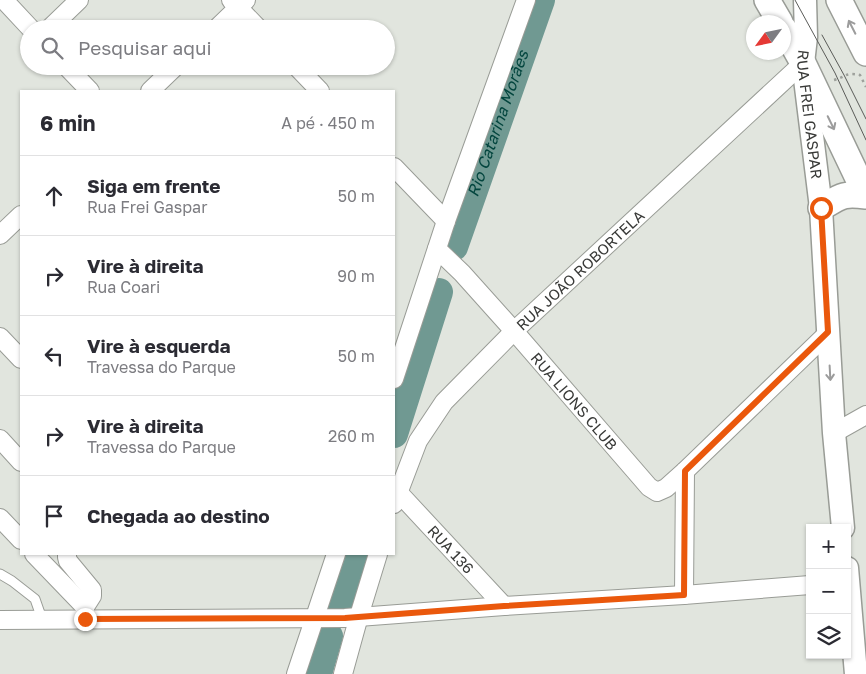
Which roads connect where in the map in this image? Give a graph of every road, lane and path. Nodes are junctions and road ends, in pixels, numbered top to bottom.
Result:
1 (4, 0) edge
2 (80, 0) edge
3 (526, 0) edge
4 (767, 0) edge
5 (805, 0) edge
6 (839, 0) edge
7 (239, 2) edge
8 (776, 15) edge
9 (23, 20) edge
10 (59, 20) edge
11 (224, 20) edge
12 (252, 20) edge
13 (791, 42) edge
14 (866, 54) edge
15 (803, 63) junction
16 (75, 75) edge
17 (167, 75) edge
18 (305, 75) edge
19 (89, 90) edge
20 (151, 90) edge
21 (319, 90) edge
22 (395, 168) edge
23 (866, 196) edge
24 (821, 208) junction
25 (20, 216) edge
26 (446, 221) junction
27 (0, 235) edge
28 (441, 253) junction
29 (514, 331) junction
30 (828, 332) junction
31 (395, 376) edge
32 (866, 415) edge
33 (834, 432) junction
34 (0, 439) edge
35 (20, 461) edge
36 (685, 471) junction
37 (396, 498) edge
38 (0, 518) edge
39 (843, 524) edge
40 (20, 539) edge
41 (35, 555) edge
42 (68, 555) edge
43 (336, 555) edge
44 (378, 555) edge
45 (0, 574) edge
46 (806, 585) edge
47 (684, 595) junction
48 (504, 606) junction
49 (85, 613) junction
50 (851, 613) edge
51 (352, 617) junction
52 (320, 618) junction
53 (0, 620) edge
54 (42, 620) junction
55 (296, 674) edge
56 (343, 674) edge
57 (856, 674) edge

1 - 9 street
2 - 10 street
3 - 26 street
4 - 8 main road
5 - 15 street, RUA FREI GASPAR
14 -> 6 main road
7 - 11 street
7 - 12 street
13 - 15 main road
15 -> 23 main road
15 - 24 street, RUA FREI GASPAR
15 - 29 street, RUA JOÃO ROBORTELA
16 - 19 street
17 - 20 street
18 - 21 street
22 - 26 street
23 - 24 main road
24 - 30 street, RUA FREI GASPAR
25 - 27 street
26 - 28 street
28 - 29 street, RUA LIONS CLUB
28 - 31 street
29 - 36 street, RUA LIONS CLUB
29 - 37 street, RUA JOÃO ROBORTELA
30 -> 33 street, RUA FREI GASPAR
30 - 36 street
32 - 33 street
33 - 39 street, RUA FREI GASPAR
34 - 35 street
36 - 47 street
37 - 48 street, RUA 136
38 - 40 street
41 - 49 street
42 - 49 street
43 - 52 street
44 - 51 street
45 - 54 lane
46 - 47 street
47 - 48 street
48 - 51 street
49 - 52 street
49 - 54 street
50 - 57 street
51 - 52 street
51 - 56 street
52 - 55 street
53 - 54 street

